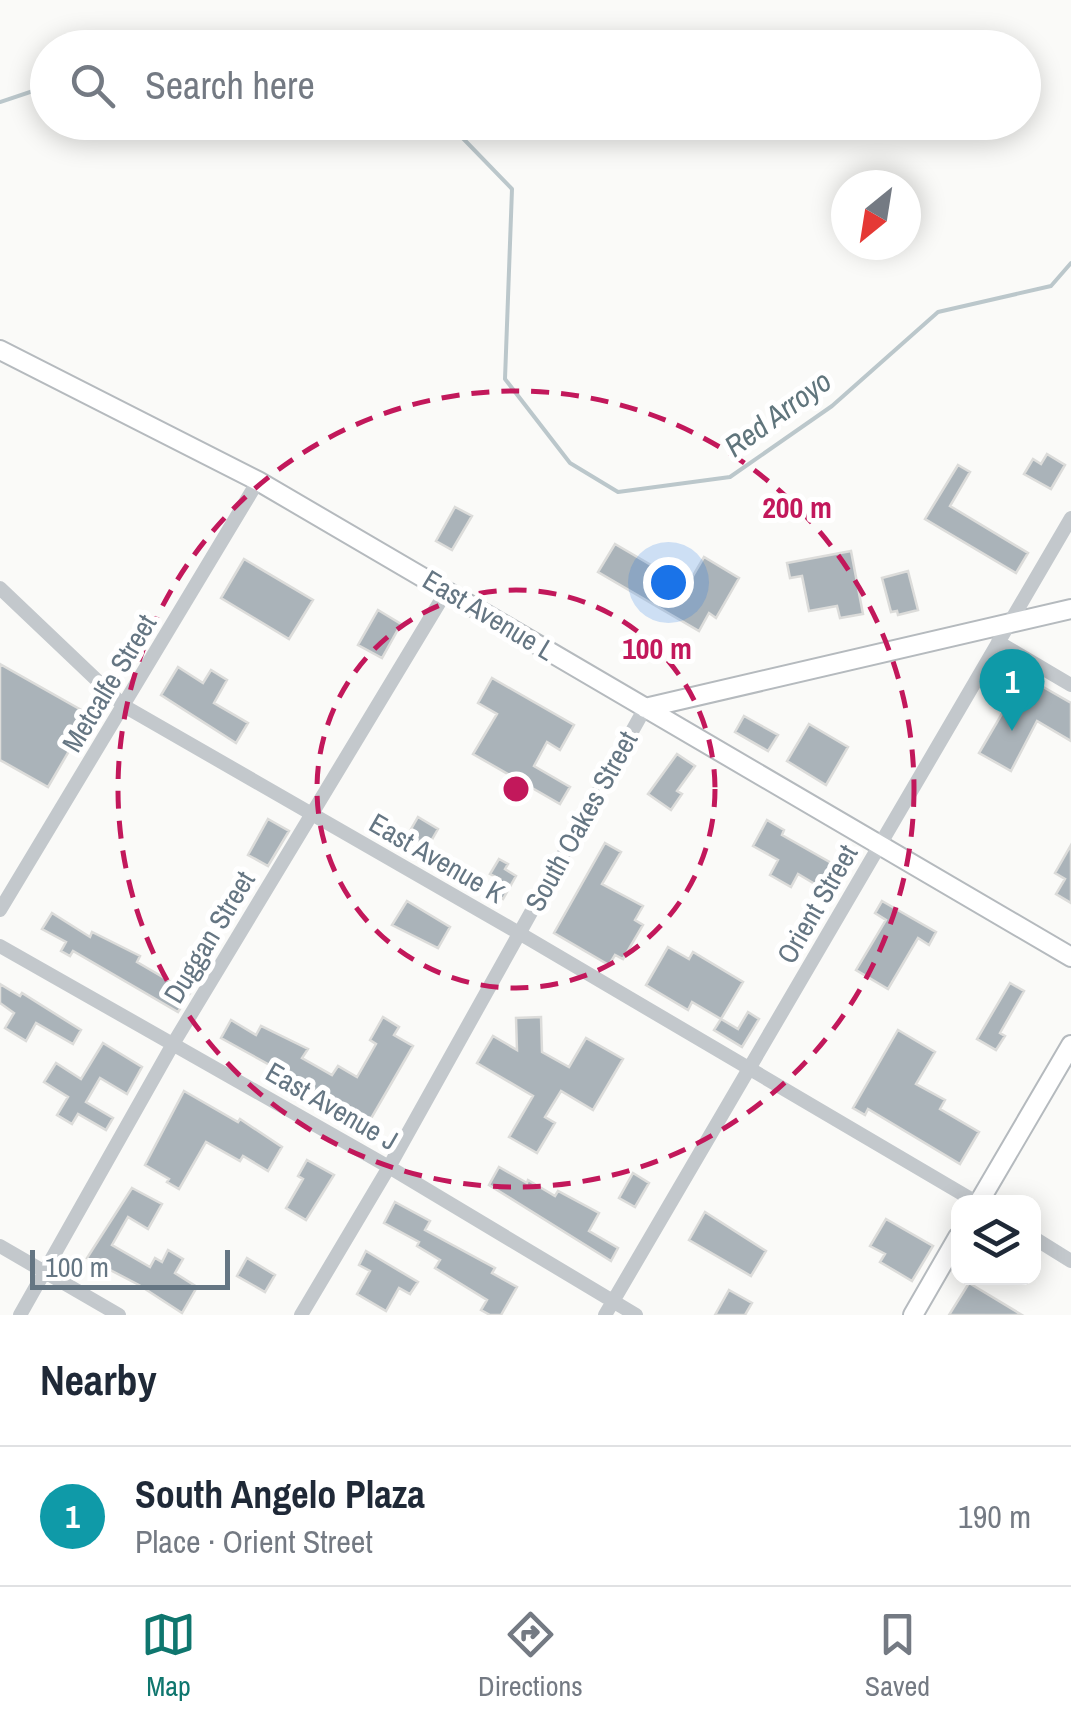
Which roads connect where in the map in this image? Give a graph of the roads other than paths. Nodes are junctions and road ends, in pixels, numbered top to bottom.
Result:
1 (0, 350) edge
2 (258, 481) junction
3 (1071, 518) edge
4 (0, 588) edge
5 (448, 590) junction
6 (1071, 608) edge
7 (1010, 622) junction
8 (998, 642) junction
9 (1071, 685) edge
10 (124, 706) junction
11 (645, 708) junction
12 (313, 816) junction
13 (881, 844) junction
14 (0, 910) edge
15 (519, 933) junction
16 (0, 946) edge
17 (1071, 957) edge
18 (173, 1044) junction
19 (1071, 1045) edge
20 (748, 1071) junction
21 (389, 1168) junction
22 (965, 1195) edge
23 (981, 1195) edge
24 (1041, 1242) edge
25 (0, 1246) edge
26 (951, 1249) edge
27 (1071, 1261) edge
28 (45, 1272) junction
29 (610, 1308) edge
30 (20, 1315) edge
31 (119, 1315) edge
32 (301, 1315) edge
33 (636, 1315) edge
34 (913, 1315) edge

1 - 2 main road, East Avenue L
2 - 5 main road, East Avenue L
2 - 10 street, Metcalfe Street
3 - 7 street, Orient Street
4 - 10 street, East Avenue K
5 - 11 main road, East Avenue L
5 - 12 street, Duggan Street
6 - 7 main road, South Oakes Street
7 - 8 street, Orient Street
7 - 11 main road, South Oakes Street
8 - 9 street
8 - 13 street, Orient Street
10 - 12 street, East Avenue K
10 - 14 street, Metcalfe Street
11 - 13 main road, East Avenue L
11 - 15 street, South Oakes Street
12 - 15 street, East Avenue K
12 - 18 street, Duggan Street
13 - 17 main road, East Avenue L
13 - 20 street, Orient Street
15 - 20 street, East Avenue K
15 - 21 street, South Oakes Street
16 - 18 street, East Avenue J
18 - 21 street, East Avenue J
18 - 28 street, Duggan Street
19 - 23 main road
20 - 22 street, East Avenue K
20 - 29 street, Orient Street
21 - 29 street, East Avenue J
21 - 32 street, South Oakes Street
24 - 27 street
25 - 28 street
26 - 34 main road
28 - 30 street, Duggan Street
28 - 31 street
29 - 33 street, East Avenue J

